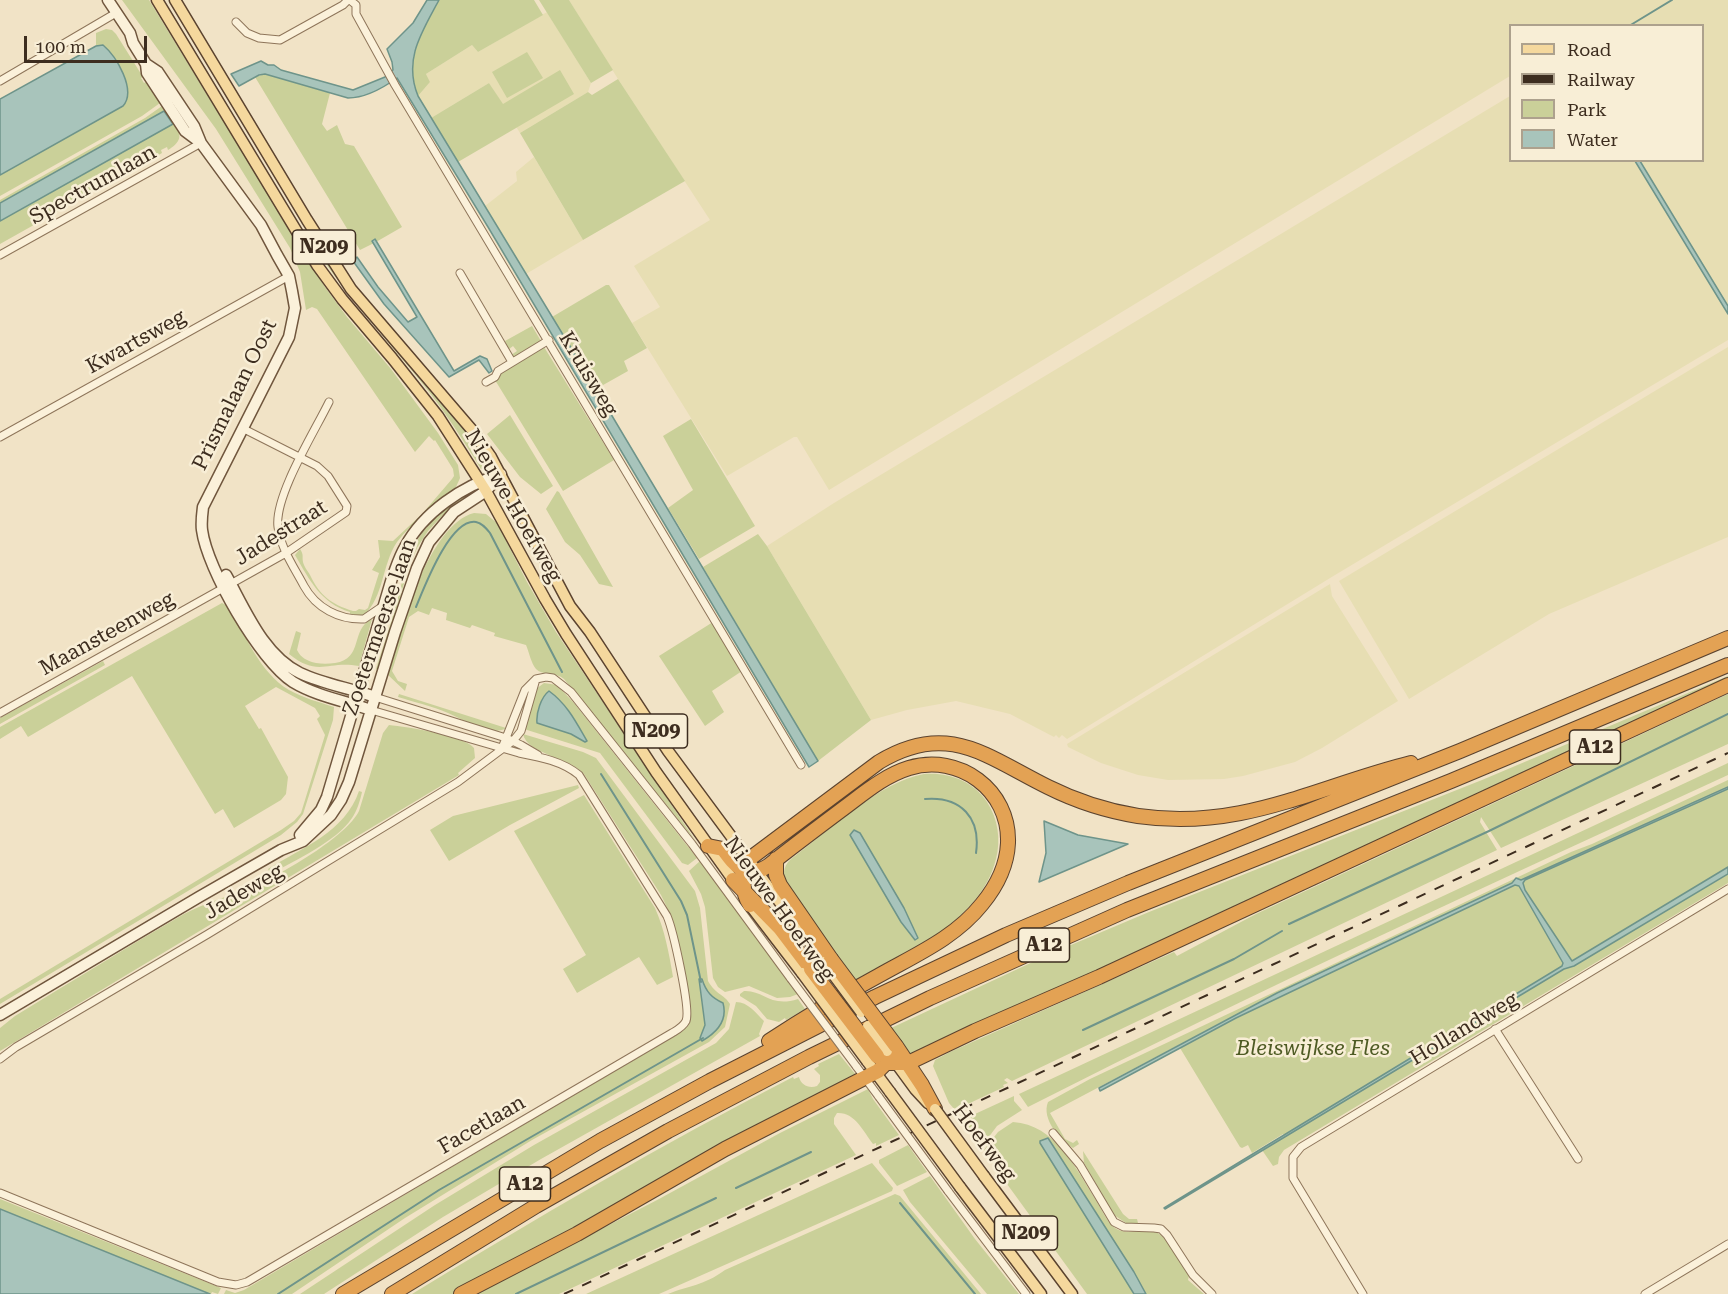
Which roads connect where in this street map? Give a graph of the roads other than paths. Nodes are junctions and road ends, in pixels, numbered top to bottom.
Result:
1 (101, 0) edge
2 (108, 0) edge
3 (157, 0) edge
4 (175, 0) edge
5 (353, 1) edge
6 (113, 14) junction
7 (236, 22) dead end
8 (0, 81) edge
9 (201, 143) junction
10 (0, 255) edge
11 (460, 273) dead end
12 (289, 276) junction
13 (549, 340) junction
14 (512, 362) junction
15 (486, 382) dead end
16 (329, 402) dead end
17 (242, 428) junction
18 (0, 437) edge
19 (301, 458) junction
20 (501, 474) junction
21 (480, 480) junction
22 (486, 491) junction
23 (286, 553) junction
24 (227, 585) junction
25 (385, 604) junction
26 (1728, 638) edge
27 (1728, 665) edge
28 (1728, 685) edge
29 (358, 691) junction
30 (375, 697) junction
31 (355, 705) junction
32 (371, 710) junction
33 (0, 713) edge
34 (510, 740) junction
35 (502, 748) junction
36 (1460, 751) junction
37 (540, 756) junction
38 (801, 765) dead end
39 (703, 846) junction
40 (281, 850) junction
41 (726, 852) junction
42 (776, 860) junction
43 (750, 868) junction
44 (738, 885) junction
45 (1728, 889) edge
46 (750, 905) joint
47 (817, 966) junction
48 (2, 1015) edge
49 (1495, 1029) junction
50 (927, 1053) junction
51 (0, 1059) edge
52 (884, 1060) junction
53 (918, 1079) junction
54 (710, 1080) junction
55 (935, 1109) joint
56 (1053, 1133) dead end
57 (1578, 1159) dead end
58 (0, 1192) edge
59 (1728, 1244) edge
60 (343, 1294) edge
61 (392, 1294) edge
62 (461, 1294) edge
63 (1026, 1294) edge
64 (1041, 1294) edge
65 (1072, 1294) edge
66 (1212, 1294) edge
67 (1363, 1294) edge
68 (1645, 1294) edge

1 - 6 street, Prismalaan Oost
2 - 6 street, Prismalaan Oost
3 - 21 main road, Nieuwe Hoefweg / N209
4 - 20 main road, Nieuwe Hoefweg / N209
5 - 7 street
5 - 13 street, Kruisweg
6 - 8 street
6 - 9 street, Prismalaan Oost
9 - 10 street, Spectrumlaan
9 - 12 street, Prismalaan Oost
11 - 14 street
12 - 17 street, Prismalaan Oost
12 - 18 street, Kwartsweg
13 - 14 street
13 - 38 street, Kruisweg
14 - 15 street
16 - 19 street
17 - 19 street
17 - 24 street, Prismalaan Oost
19 - 23 street
19 - 23 street, Jadestraat
20 - 21 street, Zoetermeerse laan
20 - 22 street, Zoetermeerse laan
20 - 41 main road, Nieuwe Hoefweg / N209
21 - 22 main road, Nieuwe Hoefweg / N209
21 - 25 street, Zoetermeerse laan
22 - 30 street, Zoetermeerse laan
22 - 39 main road, Nieuwe Hoefweg / N209
23 - 24 street, Jadestraat
23 - 25 street
24 - 29 street, Prismalaan Oost
24 - 31 street, Prismalaan Oost
24 - 33 street, Maansteenweg
25 - 29 street, Zoetermeerse laan
26 - 36 highway, A12
27 - 61 highway, A12
28 - 50 highway, A12
29 - 30 street, Prismalaan Oost
29 - 31 street, Zoetermeerse laan
30 - 32 street, Zoetermeerse laan
30 - 34 street, Facetlaan
31 - 32 street, Prismalaan Oost
31 - 40 street, Zoetermeerse laan
32 - 35 street, Facetlaan
32 - 40 street, Zoetermeerse laan
34 - 35 street
34 - 37 street, Facetlaan
34 - 39 street, Nieuwe Hoefweg
35 - 37 street, Facetlaan
35 - 51 street, Jadeweg
36 - 43 highway, A12
36 - 54 highway, A12
37 - 58 street, Facetlaan
39 - 41 highway, N209
39 - 52 street, Nieuwe Hoefweg, bridge
40 - 48 street, Zoetermeerse laan
41 - 43 highway, N209
41 - 44 main road, Nieuwe Hoefweg / N209
42 - 43 highway, A12
42 - 47 highway, N209
42 - 54 highway, A12
43 - 44 highway, N209
43 - 47 main road, Nieuwe Hoefweg / N209
44 - 46 highway, N209
44 - 47 highway, N209
45 - 49 street, Hollandweg
46 - 47 main road, Nieuwe Hoefweg / N209
47 - 52 highway, N209, bridge
47 - 52 highway, N209, bridge
47 - 52 main road, Nieuwe Hoefweg / N209, bridge
47 - 52 main road, Nieuwe Hoefweg / N209, bridge
49 - 57 street
49 - 67 street, Hollandweg
50 - 52 highway, A12
50 - 53 highway
52 - 53 highway, N209
52 - 62 highway, A12
52 - 63 street, bridge
52 - 64 main road, N209, bridge
53 - 55 highway, N209
54 - 60 highway, A12
55 - 65 main road, Hoefweg / N209, bridge
56 - 66 street
59 - 68 street

